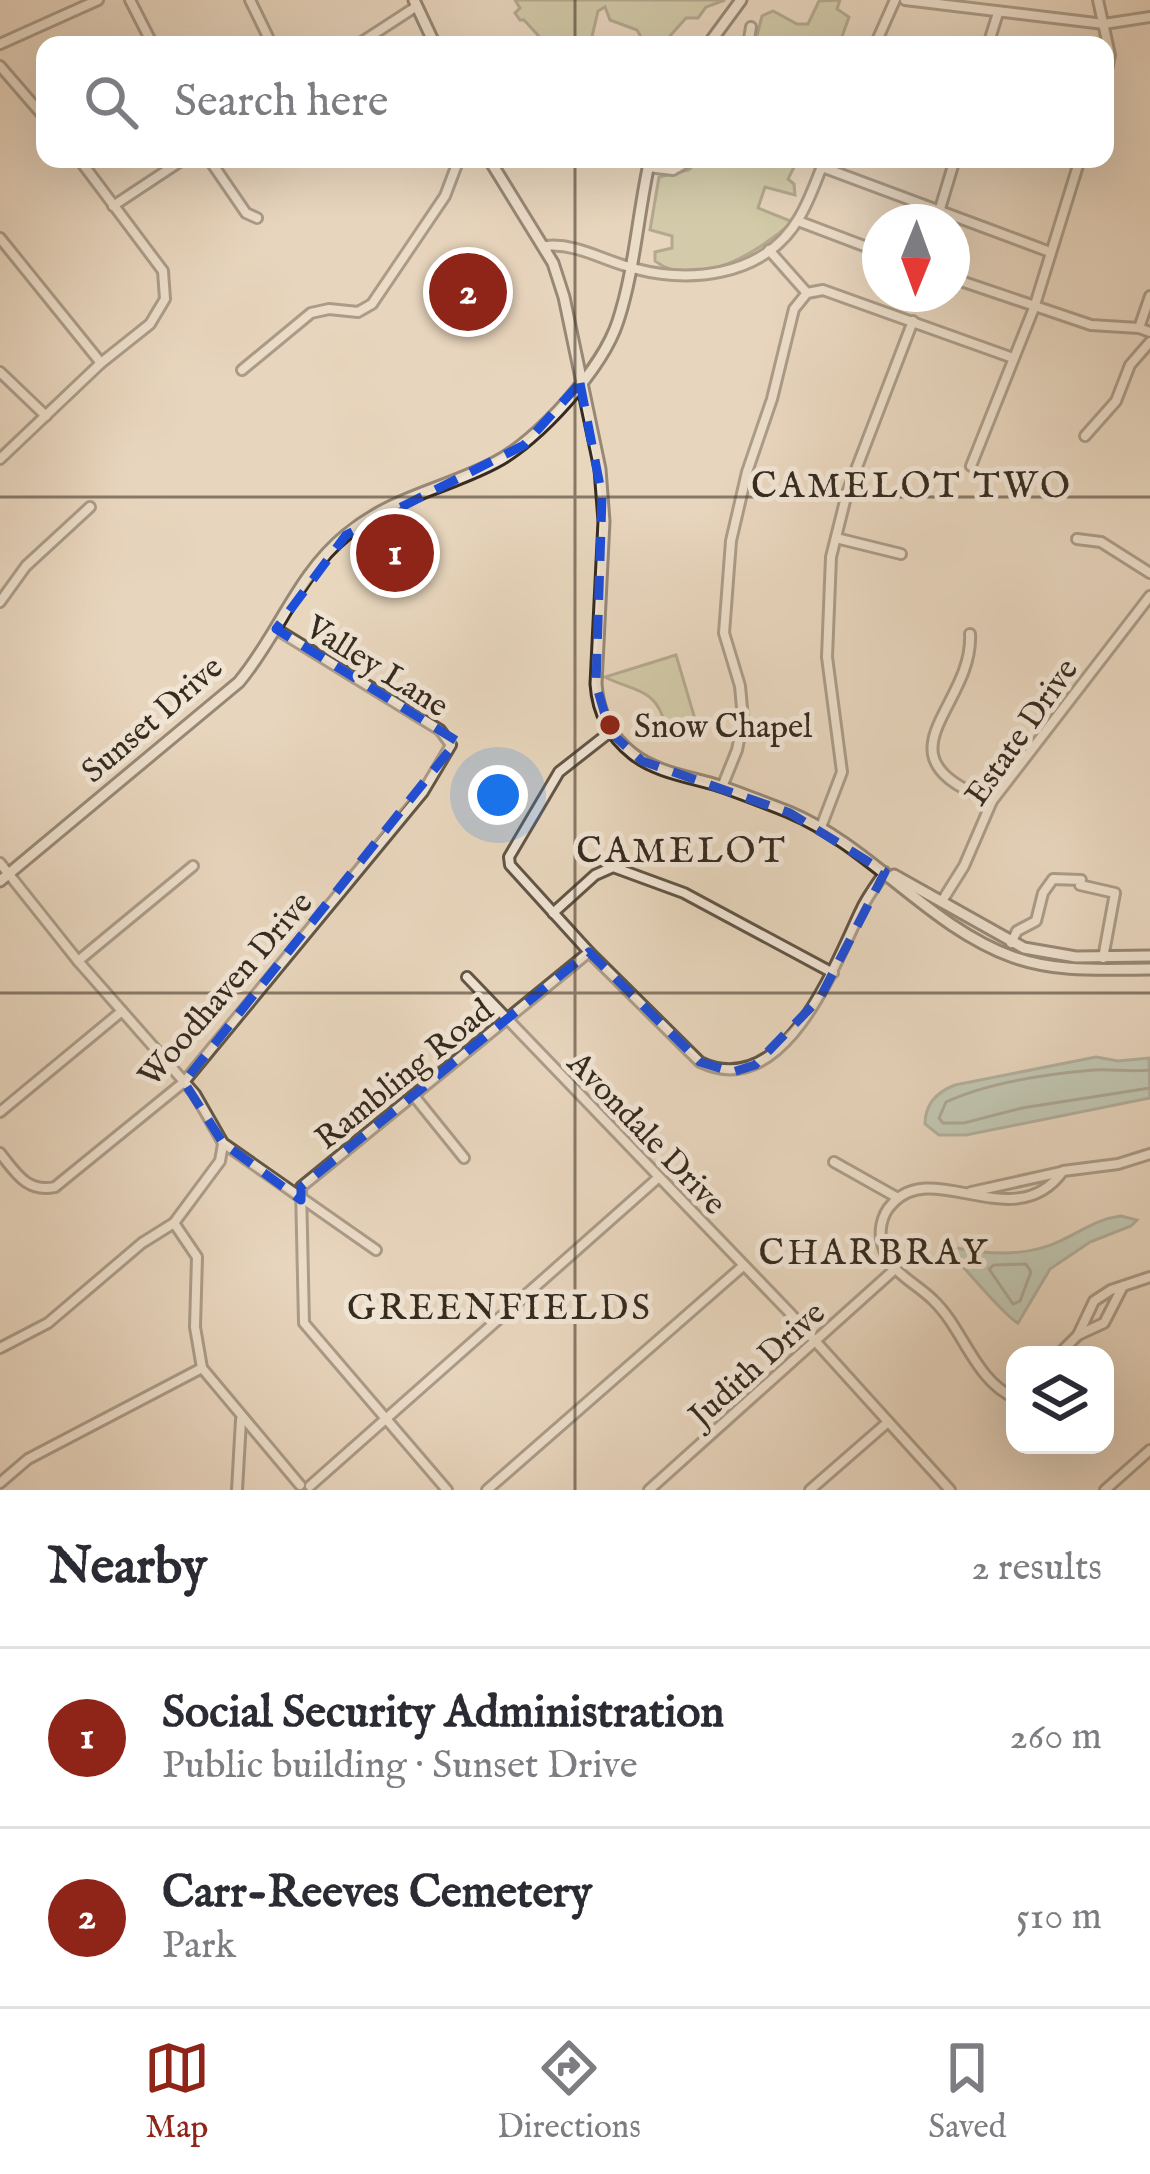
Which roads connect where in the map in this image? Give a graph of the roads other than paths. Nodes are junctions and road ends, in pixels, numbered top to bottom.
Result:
1 (98, 0) edge
2 (130, 0) edge
3 (250, 0) edge
4 (741, 0) edge
5 (895, 0) edge
6 (905, 0) edge
7 (1098, 0) edge
8 (415, 3) edge
9 (998, 14) junction
10 (1150, 17) edge
11 (1103, 24) junction
12 (751, 27) dead end
13 (148, 36) edge
14 (267, 36) edge
15 (369, 36) edge
16 (431, 36) edge
17 (715, 36) edge
18 (750, 36) edge
19 (879, 36) edge
20 (991, 36) edge
21 (1106, 36) edge
22 (0, 44) edge
23 (0, 66) edge
24 (36, 108) edge
25 (86, 168) edge
26 (170, 168) edge
27 (215, 168) edge
28 (456, 168) edge
29 (495, 168) edge
30 (648, 168) edge
31 (822, 168) edge
32 (836, 168) edge
33 (952, 168) edge
34 (1077, 168) edge
35 (920, 204) edge
36 (941, 204) edge
37 (113, 206) junction
38 (257, 218) dead end
39 (798, 221) junction
40 (970, 223) edge
41 (0, 238) edge
42 (862, 244) edge
43 (546, 246) junction
44 (769, 250) junction
45 (1050, 252) junction
46 (630, 268) junction
47 (970, 285) edge
48 (807, 293) junction
49 (1150, 296) edge
50 (1034, 308) junction
51 (913, 321) junction
52 (1139, 328) junction
53 (1150, 332) edge
54 (1150, 342) edge
55 (1013, 358) junction
56 (101, 363) junction
57 (242, 370) dead end
58 (0, 372) edge
59 (580, 383) junction
60 (46, 416) junction
61 (1085, 436) dead end
62 (0, 458) edge
63 (970, 466) dead end
64 (90, 507) dead end
65 (836, 538) junction
66 (1077, 539) dead end
67 (901, 554) dead end
68 (1150, 573) edge
69 (1150, 596) edge
70 (0, 602) edge
71 (276, 629) junction
72 (970, 634) dead end
73 (610, 731) junction
74 (451, 745) joint
75 (722, 787) junction
76 (992, 800) junction
77 (821, 827) junction
78 (0, 863) edge
79 (193, 866) dead end
80 (885, 872) junction
81 (4, 877) edge
82 (910, 895) junction
83 (942, 901) junction
84 (553, 913) junction
85 (952, 922) junction
86 (1009, 949) junction
87 (589, 952) junction
88 (1150, 956) edge
89 (78, 961) junction
90 (1104, 964) junction
91 (1150, 969) edge
92 (833, 973) junction
93 (467, 977) dead end
94 (122, 1011) junction
95 (507, 1019) junction
96 (184, 1082) junction
97 (414, 1096) junction
98 (0, 1112) edge
99 (223, 1143) junction
100 (0, 1154) edge
101 (1150, 1154) edge
102 (464, 1158) dead end
103 (834, 1162) dead end
104 (1063, 1171) junction
105 (658, 1177) junction
106 (963, 1194) junction
107 (898, 1198) junction
108 (301, 1200) junction
109 (174, 1223) junction
110 (376, 1250) dead end
111 (743, 1266) junction
112 (895, 1270) junction
113 (1150, 1277) edge
114 (1121, 1288) junction
115 (1078, 1335) junction
116 (814, 1342) junction
117 (1067, 1346) edge
118 (0, 1348) edge
119 (202, 1368) junction
120 (1006, 1394) edge
121 (242, 1418) junction
122 (384, 1418) junction
123 (888, 1422) junction
124 (1150, 1450) edge
125 (0, 1483) edge
126 (305, 1488) edge
127 (237, 1490) edge
128 (447, 1490) edge
129 (487, 1490) edge
130 (649, 1490) edge
131 (810, 1490) edge
132 (950, 1490) edge
133 (1105, 1490) edge

1 - 22 street
2 - 13 street
3 - 14 street
4 - 17 main road
5 - 19 street
6 - 9 street
7 - 11 street
8 - 15 street
8 - 16 main road
9 - 11 street
9 - 20 street
10 - 11 street
11 - 21 street
12 - 18 street
23 - 24 street
25 - 37 street
26 - 37 street
27 - 38 street
28 - 57 street
29 - 43 main road
30 - 46 main road, Sunset Drive
31 - 39 street
32 - 35 street
33 - 36 street
34 - 45 street
37 - 56 street
39 - 42 street
39 - 44 street
40 - 45 street
41 - 56 street
43 - 46 street
43 - 59 main road
44 - 46 street
44 - 48 street
45 - 50 street
46 - 59 main road, Sunset Drive
47 - 50 street
48 - 51 street
48 - 75 street
49 - 52 street
50 - 52 street
50 - 55 street
51 - 55 street
51 - 65 street
52 - 53 street
54 - 61 street
55 - 63 street
56 - 60 street
58 - 60 street
59 - 71 main road, Sunset Drive
59 - 73 main road
60 - 62 street
64 - 70 street
65 - 67 street
65 - 77 street
66 - 68 street
69 - 76 street, Estate Drive
71 - 74 street, Valley Lane
71 - 81 main road, Sunset Drive
72 - 76 street
73 - 75 main road
73 - 84 street
74 - 96 street, Woodhaven Drive
75 - 77 main road
76 - 83 street, Estate Drive
77 - 80 main road
78 - 81 street
79 - 89 street
80 - 82 main road
80 - 83 main road
80 - 92 street
81 - 89 street
82 - 83 main road
82 - 85 main road
83 - 85 main road
83 - 86 main road
84 - 87 street
84 - 92 street
85 - 86 main road
86 - 90 main road
86 - 90 street
87 - 92 street
87 - 95 street, Rambling Road
88 - 90 main road
89 - 94 street
90 - 91 main road
93 - 95 street, Avondale Drive
94 - 96 street
94 - 98 street
95 - 97 street, Rambling Road
95 - 105 street, Avondale Drive
96 - 99 street
96 - 100 street, Woodhaven Drive
97 - 102 street
97 - 108 street, Rambling Road
99 - 108 street
99 - 109 street
101 - 104 street
103 - 107 street
104 - 106 street
104 - 106 street
105 - 111 street, Avondale Drive
105 - 122 street
106 - 107 street
107 - 112 street
108 - 110 street
108 - 122 street
109 - 118 street
109 - 119 street
111 - 116 street, Avondale Drive
111 - 129 street
112 - 116 street, Judith Drive
112 - 120 street
113 - 114 street
114 - 115 street
114 - 115 street
115 - 117 street
116 - 123 street, Avondale Drive
116 - 130 street, Judith Drive
119 - 121 street
119 - 125 street
121 - 126 street
121 - 127 street
122 - 126 street
122 - 128 street
123 - 131 street
123 - 132 street, Avondale Drive
124 - 133 street

